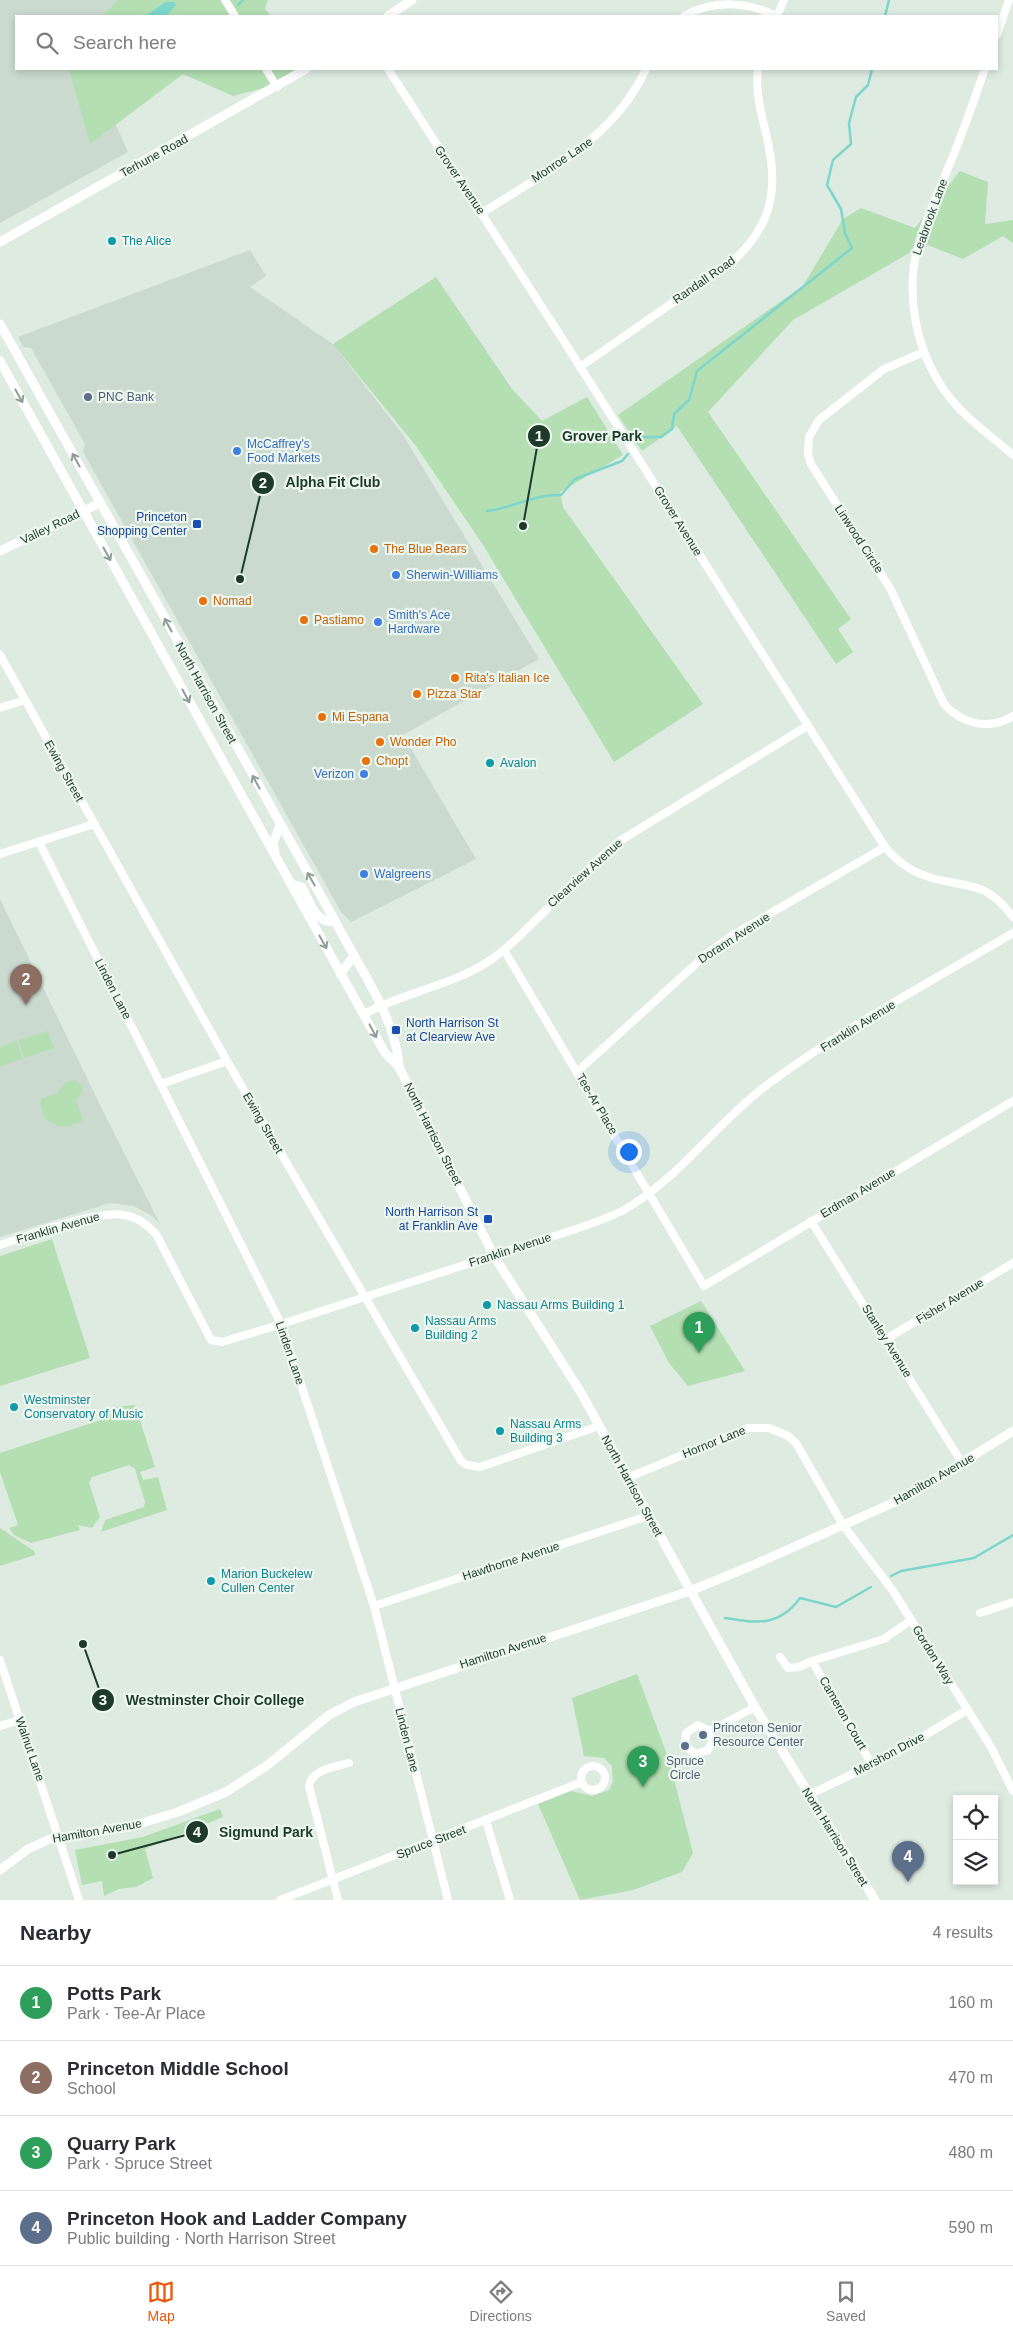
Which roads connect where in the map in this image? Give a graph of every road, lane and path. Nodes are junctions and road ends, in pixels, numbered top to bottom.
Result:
1 (226, 0) edge
2 (412, 0) edge
3 (784, 0) edge
4 (1009, 0) edge
5 (234, 15) edge
6 (390, 15) edge
7 (686, 15) edge
8 (774, 15) edge
9 (776, 15) edge
10 (998, 32) edge
11 (267, 70) edge
12 (304, 70) edge
13 (389, 70) edge
14 (645, 70) edge
15 (758, 70) edge
16 (985, 70) edge
17 (276, 87) junction
18 (482, 213) junction
19 (0, 242) edge
20 (0, 324) edge
21 (924, 352) junction
22 (0, 361) edge
23 (580, 367) junction
24 (1013, 455) edge
25 (100, 503) junction
26 (84, 511) junction
27 (0, 551) edge
28 (0, 655) edge
29 (24, 700) junction
30 (0, 708) edge
31 (1013, 716) edge
32 (807, 726) junction
33 (94, 824) junction
34 (280, 825) junction
35 (39, 842) junction
36 (885, 847) junction
37 (0, 854) edge
38 (276, 857) junction
39 (291, 884) junction
40 (1013, 917) edge
41 (335, 921) junction
42 (1013, 933) edge
43 (504, 950) junction
44 (354, 956) junction
45 (340, 974) junction
46 (380, 1005) junction
47 (364, 1014) junction
48 (227, 1061) junction
49 (399, 1067) junction
50 (578, 1071) junction
51 (161, 1084) junction
52 (1013, 1101) edge
53 (649, 1191) junction
54 (811, 1221) junction
55 (0, 1245) edge
56 (494, 1256) junction
57 (1013, 1263) edge
58 (704, 1286) joint
59 (365, 1297) junction
60 (281, 1324) junction
61 (886, 1339) junction
62 (599, 1426) junction
63 (1013, 1431) edge
64 (962, 1463) junction
65 (627, 1478) junction
66 (648, 1516) junction
67 (843, 1525) junction
68 (690, 1591) junction
69 (1013, 1602) edge
70 (374, 1606) junction
71 (980, 1613) dead end
72 (911, 1620) junction
73 (780, 1657) dead end
74 (0, 1660) edge
75 (812, 1661) junction
76 (394, 1687) junction
77 (755, 1707) junction
78 (967, 1710) junction
79 (20, 1720) junction
80 (0, 1726) edge
81 (710, 1731) dead end
82 (349, 1763) dead end
83 (872, 1765) junction
84 (582, 1782) dead end
85 (1013, 1791) edge
86 (809, 1795) junction
87 (486, 1821) junction
88 (59, 1838) junction
89 (434, 1841) junction
90 (0, 1870) edge
91 (333, 1880) junction
92 (79, 1900) edge
93 (280, 1900) edge
94 (338, 1900) edge
95 (448, 1900) edge
96 (510, 1900) edge
97 (875, 1900) edge

1 - 5 street
2 - 6 street
3 - 9 street
4 - 10 street
7 - 8 street
11 - 17 street
12 - 17 street, Terhune Road
13 - 18 street, Grover Avenue
14 - 18 street, Monroe Lane
15 - 23 street, Randall Road
16 - 21 street, Leabrook Lane
17 - 19 street, Terhune Road
18 - 23 street, Grover Avenue
25 -> 20 street, North Harrison Street
21 - 24 street, Leabrook Lane
21 - 31 street, Linwood Circle
22 -> 26 street, North Harrison Street
23 - 32 street, Grover Avenue
25 - 26 street, Valley Road
34 -> 25 street, North Harrison Street
26 - 27 street, Valley Road
26 -> 38 street, North Harrison Street
28 - 29 street, Ewing Street
29 - 30 street
29 - 33 street, Ewing Street
32 - 36 street, Grover Avenue
32 - 43 street, Clearview Avenue
33 - 35 street
33 - 48 street, Ewing Street
34 - 38 street
41 -> 34 street, North Harrison Street
35 - 37 street
35 - 51 street, Linden Lane
36 - 40 street, Grover Avenue
36 - 50 street, Dorann Avenue
38 - 39 street, North Harrison Street
39 - 41 street
39 -> 45 street, North Harrison Street
41 - 44 street, North Harrison Street
42 - 53 street, Franklin Avenue
43 - 46 street, Clearview Avenue
43 - 50 street, Tee-Ar Place
44 - 45 street
44 - 46 street, North Harrison Street
45 - 47 street, North Harrison Street
46 - 47 street, Clearview Avenue
46 - 49 street, North Harrison Street
47 -> 49 street, North Harrison Street
48 - 51 street
48 - 59 street, Ewing Street
49 - 56 street, North Harrison Street
50 - 53 street, Tee-Ar Place
51 - 60 street, Linden Lane
52 - 54 street, Erdman Avenue
53 - 56 street, Franklin Avenue
53 - 58 street, Tee-Ar Place
54 - 58 street, Erdman Avenue
54 - 61 street, Stanley Avenue
55 - 60 street, Franklin Avenue
56 - 59 street, Franklin Avenue
56 - 62 street, North Harrison Street
57 - 61 street, Fisher Avenue
59 - 60 street, Franklin Avenue
59 - 62 street, Ewing Street
60 - 70 street, Linden Lane
61 - 64 street, Stanley Avenue
62 - 65 street, North Harrison Street
63 - 64 street, Hamilton Avenue
64 - 67 street, Hamilton Avenue
65 - 66 street, North Harrison Street
65 - 67 street, Hornor Lane
66 - 68 street, North Harrison Street
66 - 70 street, Hawthorne Avenue
67 - 68 street, Hamilton Avenue
67 - 72 street, Gordon Way
68 - 76 street, Hamilton Avenue
68 - 77 street, North Harrison Street
69 - 71 street
70 - 76 street, Linden Lane
72 - 75 street, Cameron Court
72 - 78 street, Gordon Way
73 - 75 street, Cameron Court
74 - 79 street, Walnut Lane
75 - 83 street, Cameron Court
76 - 88 street, Hamilton Avenue
76 - 89 street, Linden Lane
77 - 81 street
77 - 86 street, North Harrison Street
78 - 83 street, Mershon Drive
78 - 85 street, Gordon Way
79 - 80 street
79 - 88 street, Walnut Lane
82 - 91 street
83 - 86 street, Mershon Drive
84 - 87 street, Spruce Street
86 - 97 street, North Harrison Street
87 - 89 street, Spruce Street
87 - 96 street
88 - 90 street, Hamilton Avenue
88 - 92 street, Walnut Lane
89 - 91 street, Spruce Street
89 - 95 street, Linden Lane
91 - 93 street, Spruce Street
91 - 94 street

